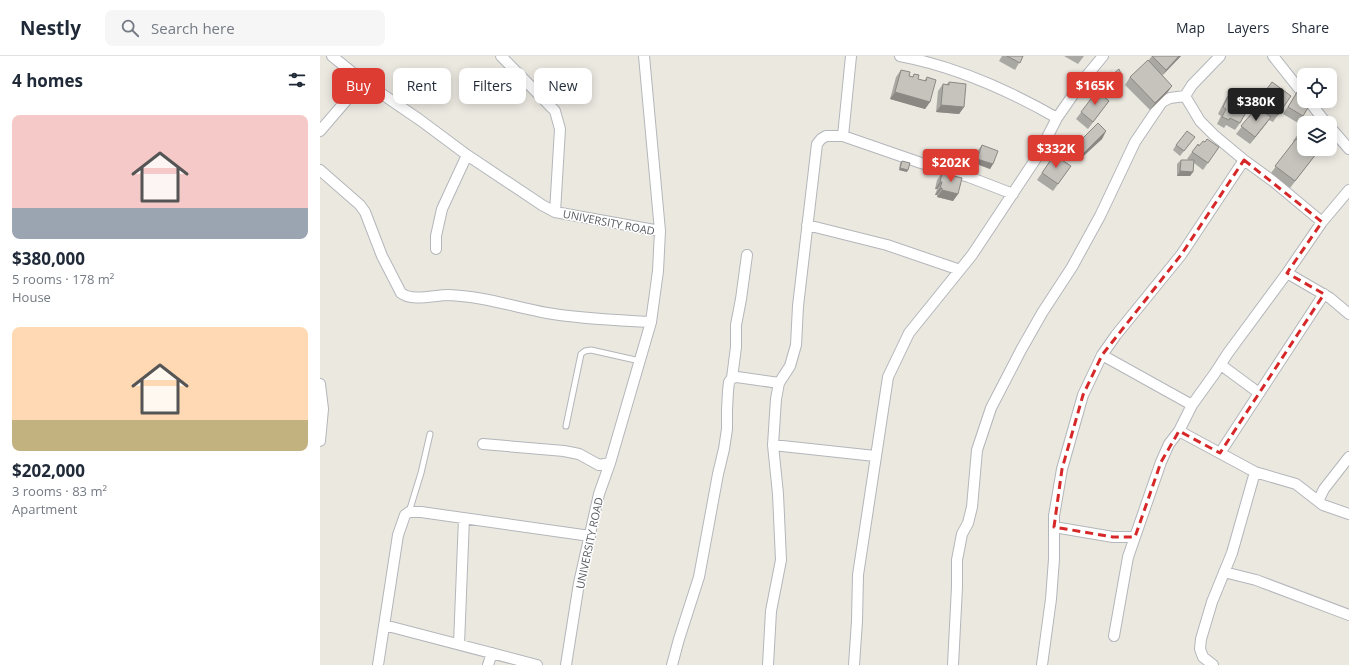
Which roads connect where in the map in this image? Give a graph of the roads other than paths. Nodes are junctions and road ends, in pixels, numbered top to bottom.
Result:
1 (332, 56) edge
2 (501, 56) edge
3 (851, 56) edge
4 (902, 56) edge
5 (1103, 56) edge
6 (1220, 56) edge
7 (1273, 56) edge
8 (643, 57) edge
9 (346, 68) edge
10 (1297, 86) edge
11 (385, 96) edge
12 (1185, 96) junction
13 (343, 104) edge
14 (1314, 108) edge
15 (1321, 116) edge
16 (1057, 118) junction
17 (320, 131) edge
18 (1337, 135) edge
19 (843, 136) junction
20 (1349, 149) edge
21 (467, 156) junction
22 (1244, 160) junction
23 (320, 170) edge
24 (1349, 190) edge
25 (1013, 194) junction
26 (555, 212) junction
27 (1322, 222) junction
28 (807, 225) junction
29 (660, 231) junction
30 (436, 249) dead end
31 (747, 255) dead end
32 (960, 270) junction
33 (1287, 273) junction
34 (1324, 294) junction
35 (1349, 314) edge
36 (651, 322) junction
37 (1102, 355) junction
38 (640, 361) junction
39 (1221, 365) junction
40 (732, 378) junction
41 (779, 383) junction
42 (320, 384) edge
43 (1259, 393) junction
44 (1192, 405) junction
45 (566, 426) dead end
46 (1179, 430) junction
47 (430, 434) dead end
48 (320, 441) edge
49 (483, 444) dead end
50 (773, 445) junction
51 (1220, 452) junction
52 (876, 456) junction
53 (1349, 457) edge
54 (610, 463) junction
55 (1256, 472) junction
56 (1318, 501) junction
57 (409, 512) junction
58 (1349, 514) edge
59 (464, 518) junction
60 (1054, 526) junction
61 (590, 536) junction
62 (1134, 537) junction
63 (1224, 572) junction
64 (1349, 615) edge
65 (384, 625) junction
66 (1114, 636) dead end
67 (458, 644) junction
68 (492, 653) junction
69 (378, 665) edge
70 (488, 665) edge
71 (537, 665) edge
72 (566, 665) edge
73 (672, 665) edge
74 (768, 665) edge
75 (854, 665) edge
76 (953, 665) edge
77 (1042, 665) edge
78 (1213, 665) edge

1 - 9 street, UNIVERSITY ROAD
2 - 26 street
3 - 19 street
4 - 16 street
5 - 16 street
6 - 12 street
7 - 10 street
8 - 29 street
11 - 21 street, UNIVERSITY ROAD
12 - 22 street
12 - 76 street
13 - 17 street
14 - 15 street
16 - 25 street
18 - 20 street
19 - 25 street
19 - 28 street
21 - 26 street, UNIVERSITY ROAD
21 - 30 street
22 - 27 street
22 - 37 street
23 - 36 street
24 - 27 street
25 - 32 street
26 - 29 street, UNIVERSITY ROAD
27 - 33 street
28 - 32 street
28 - 41 street
29 - 36 street, UNIVERSITY ROAD
31 - 40 street
32 - 52 street
33 - 34 street
33 - 39 street
34 - 35 street
34 - 43 street
36 - 38 street, UNIVERSITY ROAD
37 - 44 street
37 - 60 street
38 - 45 lane
38 - 54 street, UNIVERSITY ROAD
39 - 43 street
39 - 44 street
40 - 41 street
40 - 73 street
41 - 50 street
42 - 48 street
43 - 51 street
44 - 46 street
46 - 51 street
46 - 62 street
47 - 57 lane
49 - 54 street
50 - 52 street
50 - 74 street
51 - 55 street
52 - 75 street
53 - 56 street
54 - 61 street, UNIVERSITY ROAD
55 - 56 street
55 - 63 street
56 - 58 street
57 - 59 street
57 - 65 street
59 - 61 street
59 - 67 street
60 - 62 street
60 - 77 street
61 - 72 street, UNIVERSITY ROAD
62 - 66 street
63 - 64 street
63 - 78 street
65 - 67 street
65 - 69 street
67 - 68 street
68 - 70 street
68 - 71 street

